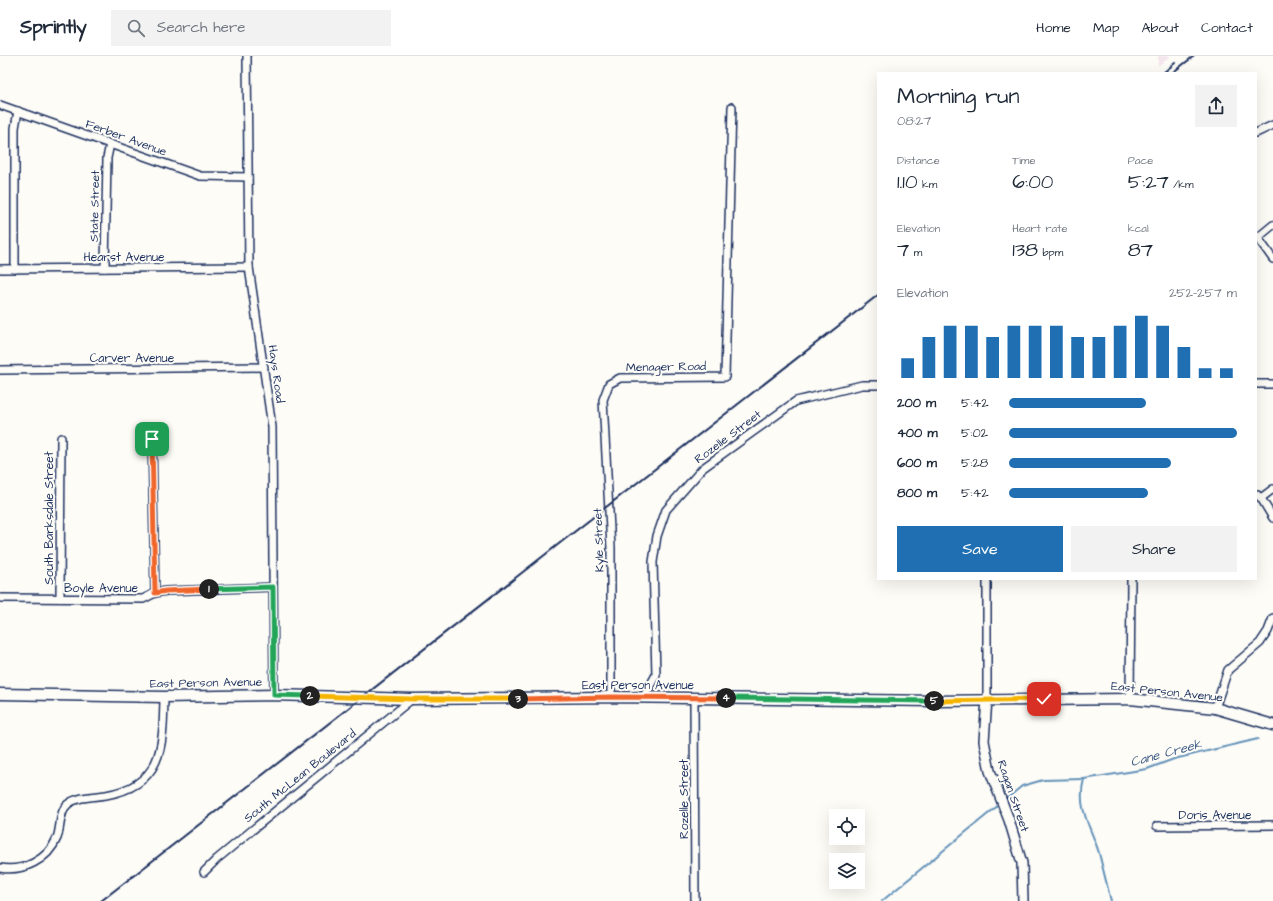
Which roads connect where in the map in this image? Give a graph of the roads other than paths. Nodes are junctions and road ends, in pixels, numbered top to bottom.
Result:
1 (246, 56) edge
2 (0, 105) edge
3 (732, 107) dead end
4 (18, 111) junction
5 (1273, 125) edge
6 (1257, 133) edge
7 (110, 144) junction
8 (248, 177) junction
9 (1273, 225) edge
10 (1257, 238) edge
11 (1273, 259) edge
12 (249, 267) junction
13 (105, 268) junction
14 (0, 269) edge
15 (15, 269) junction
16 (264, 368) junction
17 (0, 370) edge
18 (609, 384) joint
19 (1257, 384) edge
20 (1273, 384) edge
21 (877, 385) edge
22 (61, 438) dead end
23 (152, 439) dead end
24 (1273, 489) edge
25 (1258, 496) edge
26 (1273, 518) edge
27 (987, 580) edge
28 (1131, 580) edge
29 (273, 587) junction
30 (155, 593) junction
31 (0, 598) edge
32 (60, 598) junction
33 (1273, 618) edge
34 (0, 694) edge
35 (274, 695) junction
36 (164, 697) junction
37 (611, 697) junction
38 (643, 698) junction
39 (694, 698) junction
40 (412, 699) junction
41 (986, 699) junction
42 (1130, 699) junction
43 (1215, 708) junction
44 (1273, 725) edge
45 (1273, 825) edge
46 (1157, 826) dead end
47 (0, 868) edge
48 (204, 872) dead end
49 (695, 901) edge
50 (1023, 901) edge

1 - 8 street, Hays Road
2 - 4 street, Ferber Avenue
3 - 18 street, Menager Road
4 - 7 street, Ferber Avenue
4 - 15 street
5 - 6 street
7 - 8 street, Ferber Avenue
7 - 13 street, State Street
8 - 12 street, Hays Road
9 - 10 street
10 - 11 street
12 - 13 street, Hearst Avenue
12 - 16 street, Hays Road
13 - 15 street, Hearst Avenue
14 - 15 street, Hearst Avenue
16 - 17 street, Carver Avenue
16 - 29 street, Hays Road
18 - 37 street, Kyle Street
19 - 20 street
21 - 38 street, Rozelle Street
22 - 32 street, South Barksdale Street
23 - 30 street
24 - 25 street
25 - 26 street
27 - 41 street, Ragan Street
28 - 42 street
29 - 30 street, Boyle Avenue
29 - 35 street, Hays Road
30 - 32 street, Boyle Avenue
31 - 32 street, Boyle Avenue
33 - 43 street
34 - 36 main road, East Person Avenue
35 - 36 main road, East Person Avenue
35 - 40 main road, East Person Avenue
36 - 47 street
37 - 38 main road, East Person Avenue
37 - 40 main road, East Person Avenue
38 - 39 main road, East Person Avenue
39 - 41 main road, East Person Avenue
39 - 49 street, Rozelle Street
40 - 48 street, South McLean Boulevard
41 - 42 main road, East Person Avenue
41 - 50 street, Ragan Street
42 - 43 main road, East Person Avenue
43 - 44 main road, East Person Avenue
45 - 46 street, Doris Avenue

